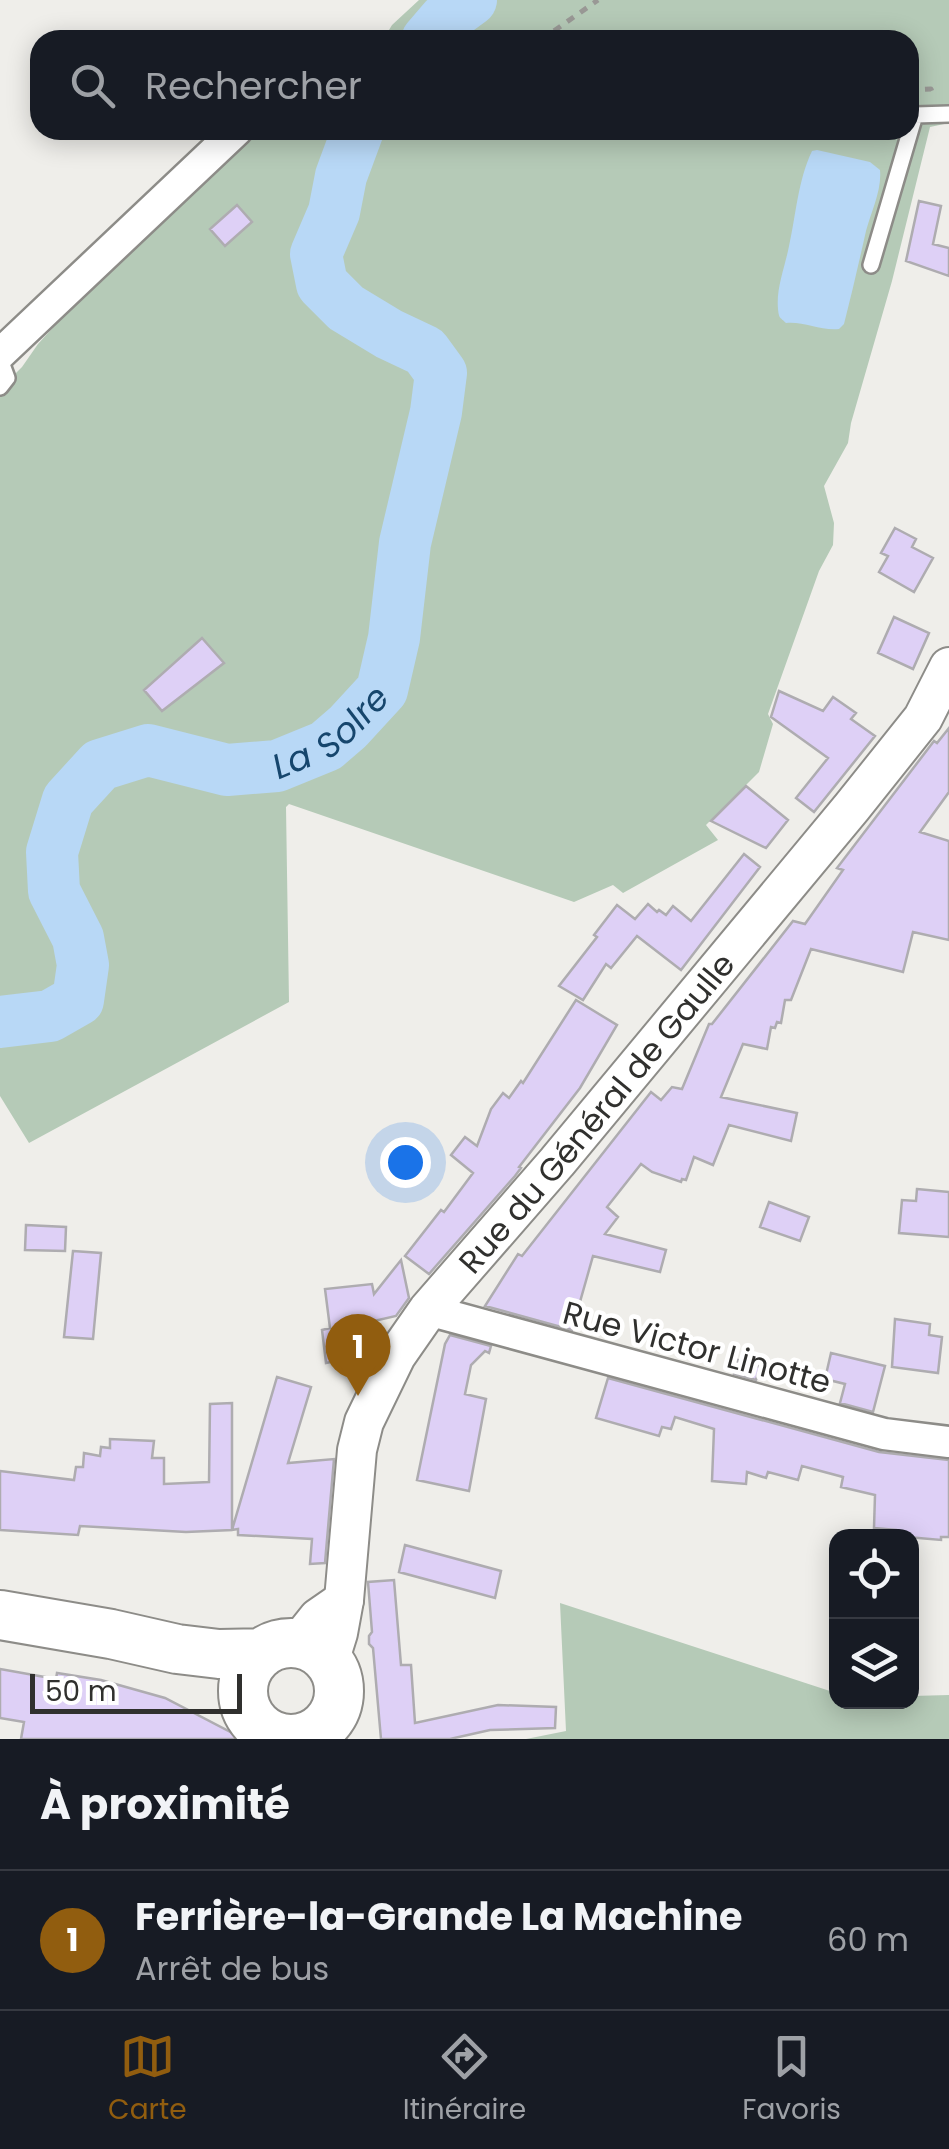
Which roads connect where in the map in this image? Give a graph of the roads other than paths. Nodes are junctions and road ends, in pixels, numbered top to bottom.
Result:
1 (949, 114) edge
2 (919, 115) edge
3 (227, 140) edge
4 (908, 140) edge
5 (871, 266) dead end
6 (0, 357) edge
7 (0, 387) edge
8 (949, 667) edge
9 (428, 1310) junction
10 (949, 1442) edge
11 (0, 1615) edge
12 (177, 1650) junction
13 (296, 1652) junction
14 (259, 1723) edge
15 (332, 1727) edge

1 - 2 lane
3 - 6 street
4 - 5 lane
6 - 7 lane
8 - 9 street, Rue du Général de Gaulle
9 - 10 street, Rue Victor Linotte
9 - 13 street, Rue du Général de Gaulle
11 - 12 main road
12 - 13 main road
12 - 14 main road
13 - 14 main road
13 - 15 main road
14 - 15 main road

